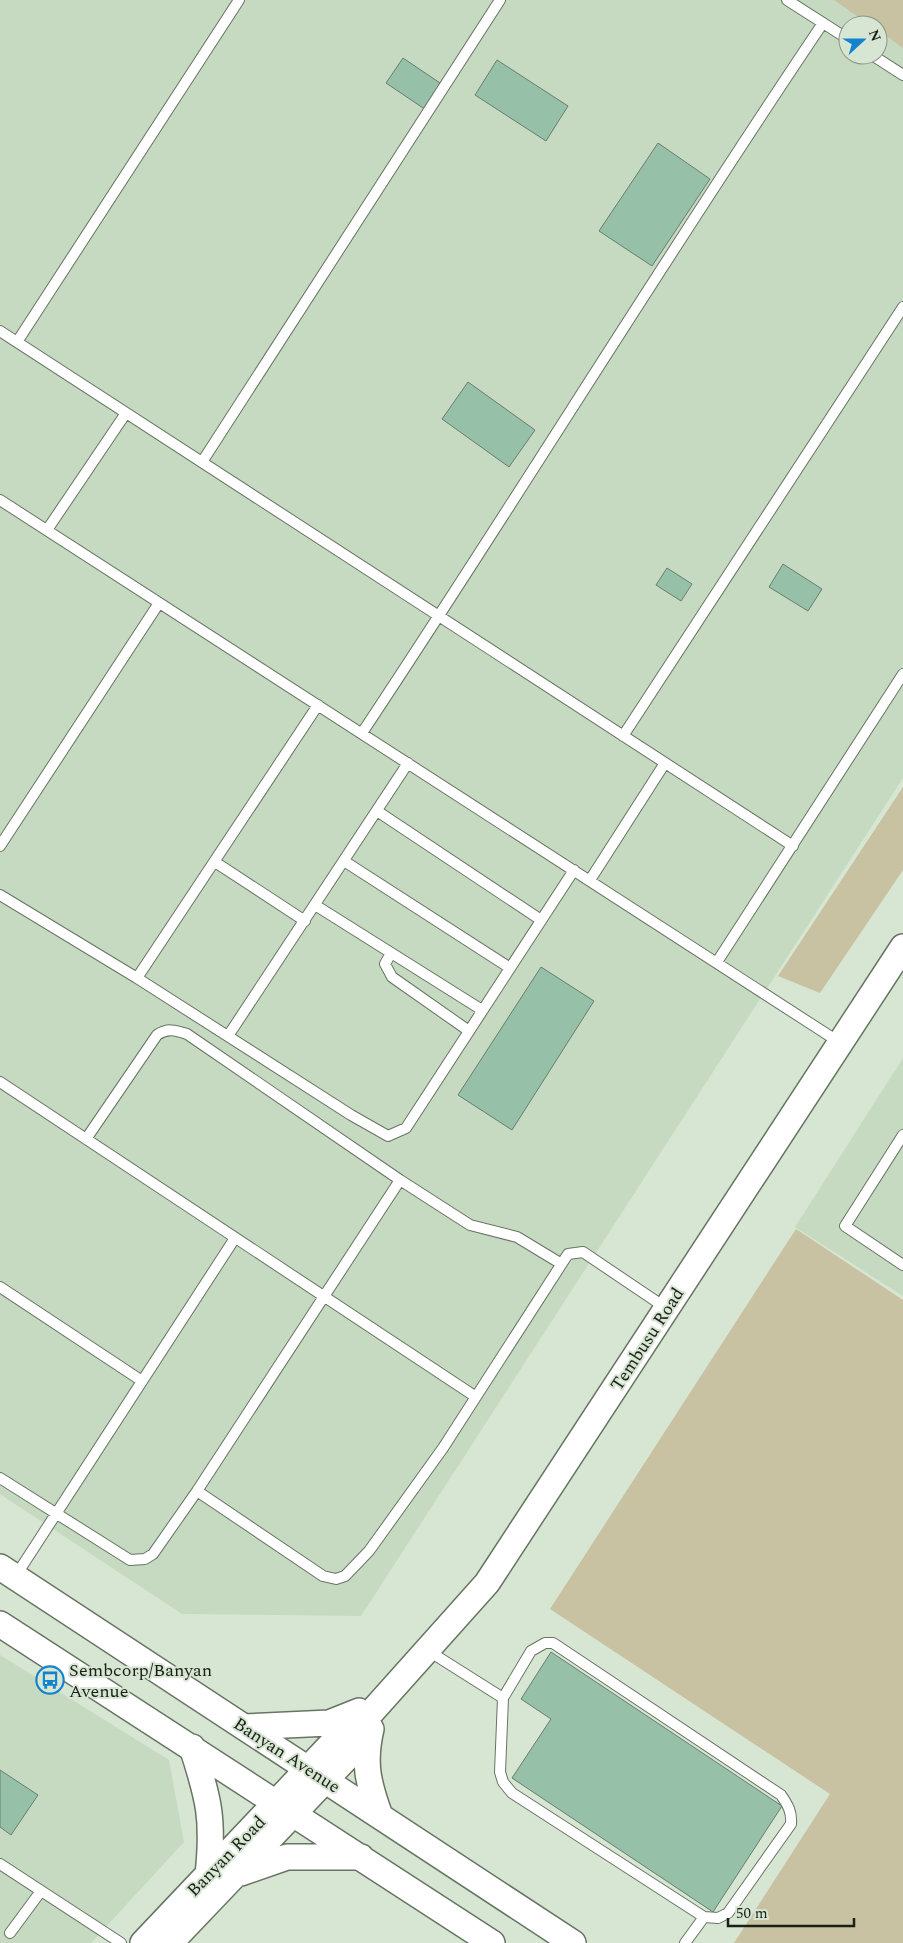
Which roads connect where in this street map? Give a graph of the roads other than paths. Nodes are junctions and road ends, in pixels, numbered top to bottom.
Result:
1 (239, 0) edge
2 (500, 0) edge
3 (787, 0) edge
4 (823, 23) junction
5 (838, 33) edge
6 (888, 65) edge
7 (903, 75) edge
8 (903, 307) edge
9 (0, 331) edge
10 (17, 342) junction
11 (126, 413) junction
12 (202, 462) junction
13 (0, 500) edge
14 (47, 530) junction
15 (159, 602) junction
16 (439, 616) junction
17 (903, 674) edge
18 (318, 705) junction
19 (362, 733) junction
20 (623, 736) junction
21 (408, 763) junction
22 (665, 763) junction
23 (377, 811) junction
24 (0, 846) edge
25 (792, 846) junction
26 (215, 862) junction
27 (344, 862) junction
28 (574, 870) junction
29 (590, 880) junction
30 (0, 895) edge
31 (315, 905) junction
32 (305, 920) junction
33 (541, 920) junction
34 (903, 947) edge
35 (391, 953) junction
36 (717, 962) junction
37 (510, 968) junction
38 (137, 978) junction
39 (482, 1010) junction
40 (469, 1031) junction
41 (228, 1036) junction
42 (840, 1043) junction
43 (0, 1082) edge
44 (903, 1135) edge
45 (86, 1139) junction
46 (400, 1180) junction
47 (235, 1238) junction
48 (560, 1263) junction
49 (903, 1265) edge
50 (0, 1287) edge
51 (324, 1297) junction
52 (667, 1309) junction
53 (142, 1381) junction
54 (476, 1397) junction
55 (0, 1478) edge
56 (198, 1491) junction
57 (56, 1514) junction
58 (7, 1572) edge
59 (0, 1624) edge
60 (427, 1650) junction
61 (503, 1698) junction
62 (373, 1710) junction
63 (244, 1726) junction
64 (192, 1748) junction
65 (317, 1774) junction
66 (285, 1808) junction
67 (380, 1816) junction
68 (361, 1857) junction
69 (0, 1864) edge
70 (208, 1875) junction
71 (235, 1875) junction
72 (41, 1891) junction
73 (704, 1917) junction
74 (10, 1933) dead end
75 (121, 1943) edge
76 (143, 1943) edge
77 (170, 1943) edge
78 (492, 1943) edge
79 (572, 1943) edge
80 (685, 1943) edge

1 - 10 lane
2 - 12 lane
3 - 4 lane
4 - 5 lane
4 - 16 lane
6 - 7 lane
8 - 20 lane
9 - 10 lane
10 - 11 lane
11 - 12 lane
11 - 14 lane
12 - 16 lane
13 - 14 lane
14 - 15 lane
15 - 18 lane
15 - 24 lane
16 - 19 lane
16 - 20 lane
17 - 25 lane
18 - 19 lane
18 - 26 lane
19 - 21 lane
20 - 22 lane
21 - 23 lane
21 - 28 lane
22 - 25 lane
22 - 29 lane
23 - 27 lane
23 - 33 lane
25 - 36 lane
26 - 32 lane
26 - 38 lane
27 - 31 lane
27 - 37 lane
28 - 29 lane
28 - 33 lane
29 - 36 lane
30 - 38 lane
31 - 32 lane
31 - 35 lane
32 - 41 lane
33 - 37 lane
34 - 42 street, Tembusu Road
35 - 39 lane
35 - 40 lane
36 - 42 lane
37 - 39 lane
38 - 41 lane
39 - 40 lane
40 - 41 lane
42 - 52 street, Tembusu Road
43 - 45 lane
44 - 49 lane
45 - 46 lane
45 - 47 lane
46 - 48 lane
46 - 51 lane
47 - 51 lane
47 - 53 lane
48 - 52 lane
48 - 54 lane
50 - 53 lane
51 - 54 lane
51 - 56 lane
52 - 60 street, Tembusu Road
53 - 57 lane
54 - 56 lane
55 - 57 lane
56 - 57 lane
57 - 58 lane
58 - 63 street, Banyan Avenue
59 - 64 street
60 - 61 lane
60 - 62 street, Tembusu Road
61 - 73 lane
61 - 73 lane
62 - 63 street
62 - 65 street, Tembusu Road
62 - 67 street
63 - 65 street, Banyan Avenue
64 - 66 street
64 - 70 street
65 - 66 street, Banyan Road
65 - 67 street, Banyan Avenue
66 - 68 street
66 - 70 street, Banyan Road
66 - 71 street, Banyan Road
67 - 79 street, Banyan Avenue
68 - 71 street
68 - 78 street
69 - 72 lane
70 - 76 street, Banyan Road
71 - 77 street, Banyan Road
72 - 74 lane
72 - 75 lane
73 - 80 lane

